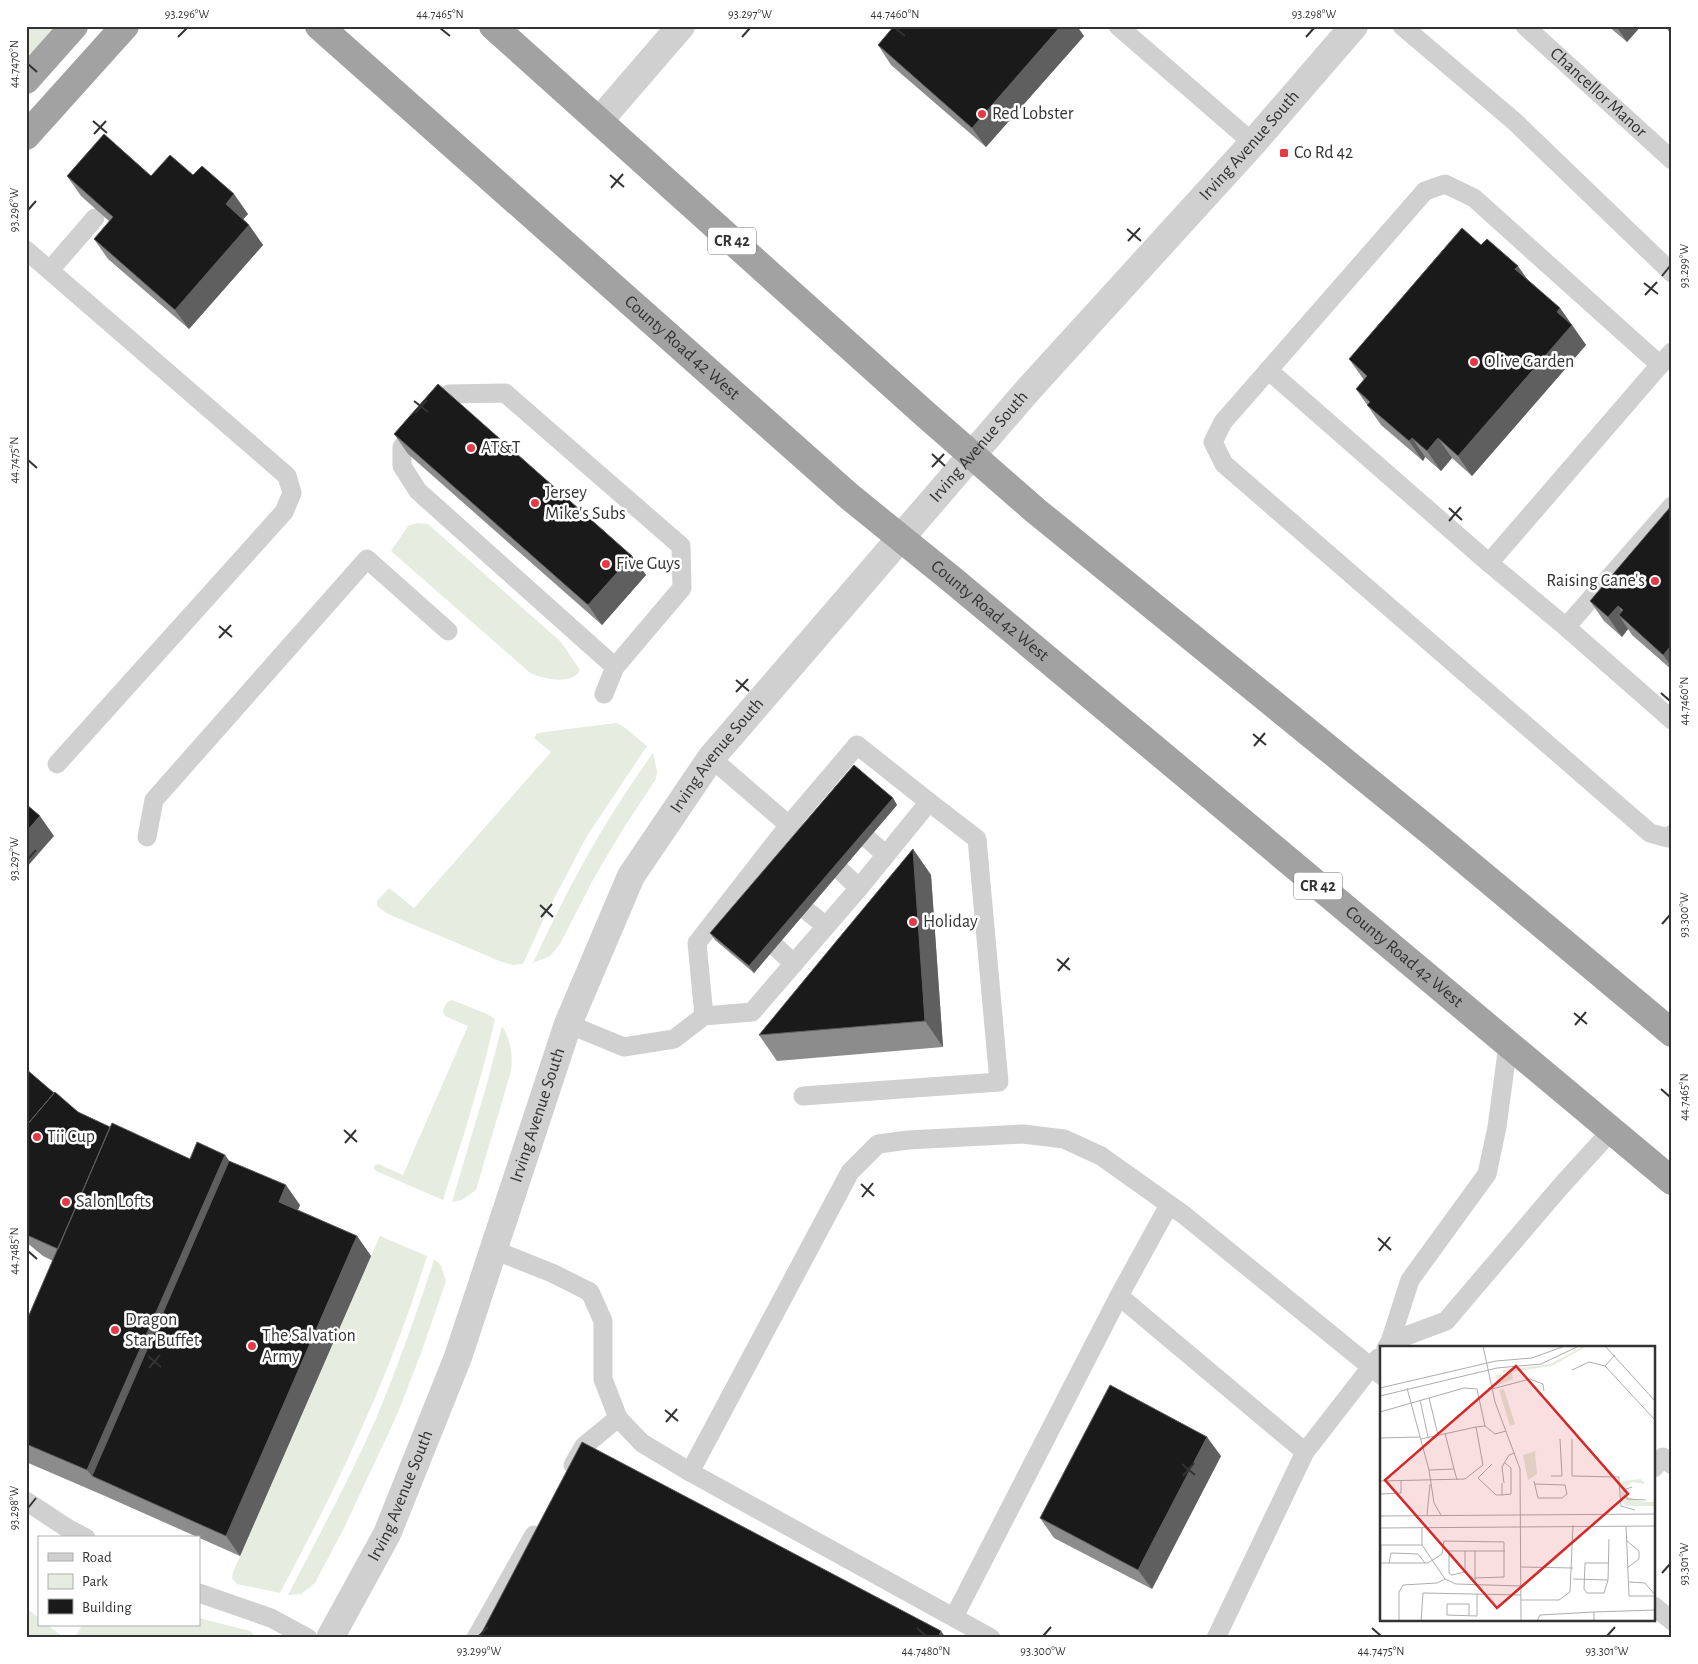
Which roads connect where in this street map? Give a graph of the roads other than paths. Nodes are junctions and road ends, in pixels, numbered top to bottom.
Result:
1 (74, 26) edge
2 (125, 26) edge
3 (493, 26) edge
4 (681, 26) edge
5 (1118, 26) edge
6 (1354, 26) edge
7 (1402, 26) edge
8 (1525, 26) edge
9 (319, 28) edge
10 (26, 80) edge
11 (599, 121) junction
12 (26, 136) edge
13 (1252, 143) junction
14 (1672, 160) edge
15 (95, 218) edge
16 (26, 250) edge
17 (50, 270) junction
18 (1672, 273) edge
19 (1666, 358) edge
20 (1268, 370) junction
21 (972, 455) junction
22 (1672, 506) edge
23 (900, 538) junction
24 (1489, 563) junction
25 (1566, 627) junction
26 (448, 631) dead end
27 (614, 667) junction
28 (604, 694) dead end
29 (1672, 720) edge
30 (711, 758) junction
31 (57, 764) dead end
32 (929, 802) junction
33 (796, 831) junction
34 (1672, 834) edge
35 (147, 837) dead end
36 (868, 839) edge
37 (886, 855) junction
38 (841, 871) edge
39 (859, 888) junction
40 (807, 911) dead end
41 (826, 926) junction
42 (776, 947) dead end
43 (794, 964) junction
44 (704, 1016) junction
45 (568, 1024) junction
46 (1672, 1033) edge
47 (1508, 1045) junction
48 (804, 1096) dead end
49 (1611, 1131) junction
50 (1672, 1181) edge
51 (1169, 1204) junction
52 (494, 1250) junction
53 (1119, 1296) junction
54 (1386, 1346) edge
55 (1402, 1346) edge
56 (1380, 1356) edge
57 (1380, 1359) edge
58 (618, 1418) junction
59 (1305, 1452) junction
60 (1672, 1465) edge
61 (1656, 1466) edge
62 (690, 1472) junction
63 (565, 1479) edge
64 (26, 1500) edge
65 (542, 1521) edge
66 (82, 1536) edge
67 (200, 1593) edge
68 (1656, 1608) edge
69 (954, 1617) junction
70 (1672, 1621) edge
71 (308, 1638) edge
72 (330, 1638) edge
73 (476, 1638) edge
74 (991, 1638) edge
75 (1216, 1638) edge

1 - 10 highway
2 - 12 highway
3 - 11 highway, CR 42
4 - 11 street
5 - 13 lane
6 - 13 street, Irving Avenue South
7 - 18 lane
8 - 14 lane, Chancellor Manor
9 - 23 highway, County Road 42 West / CR 42
11 - 21 highway, CR 42
13 - 21 street, Irving Avenue South
15 - 17 lane
16 - 17 lane
17 - 31 lane
19 - 20 lane
19 - 24 lane
20 - 24 lane
20 - 34 lane
21 - 23 street, Irving Avenue South
21 - 46 highway, CR 42
22 - 25 lane
23 - 30 street, Irving Avenue South
23 - 47 highway, County Road 42 West / CR 42
24 - 25 lane
25 - 29 lane
26 - 35 lane
27 - 27 lane
27 - 28 lane
30 - 33 lane
30 - 45 street, Irving Avenue South
32 - 33 lane
32 - 37 lane
32 - 48 lane
33 - 44 lane
36 - 37 lane
37 - 39 lane
38 - 39 lane
39 - 41 lane
40 - 41 lane
41 - 43 lane
42 - 43 lane
43 - 44 lane
44 - 45 lane
45 - 52 street, Irving Avenue South
47 - 49 highway, County Road 42 West / CR 42
47 - 54 lane
49 - 50 highway, County Road 42 West / CR 42
49 - 55 lane
51 - 53 lane
51 - 56 lane
51 - 62 lane
52 - 58 lane
52 - 72 street, Irving Avenue South
53 - 59 lane
53 - 69 lane
57 - 59 lane
58 - 62 lane
58 - 63 lane
59 - 75 lane
60 - 61 lane
62 - 69 lane
64 - 66 lane
65 - 73 lane
67 - 71 lane
68 - 70 lane
69 - 74 lane

